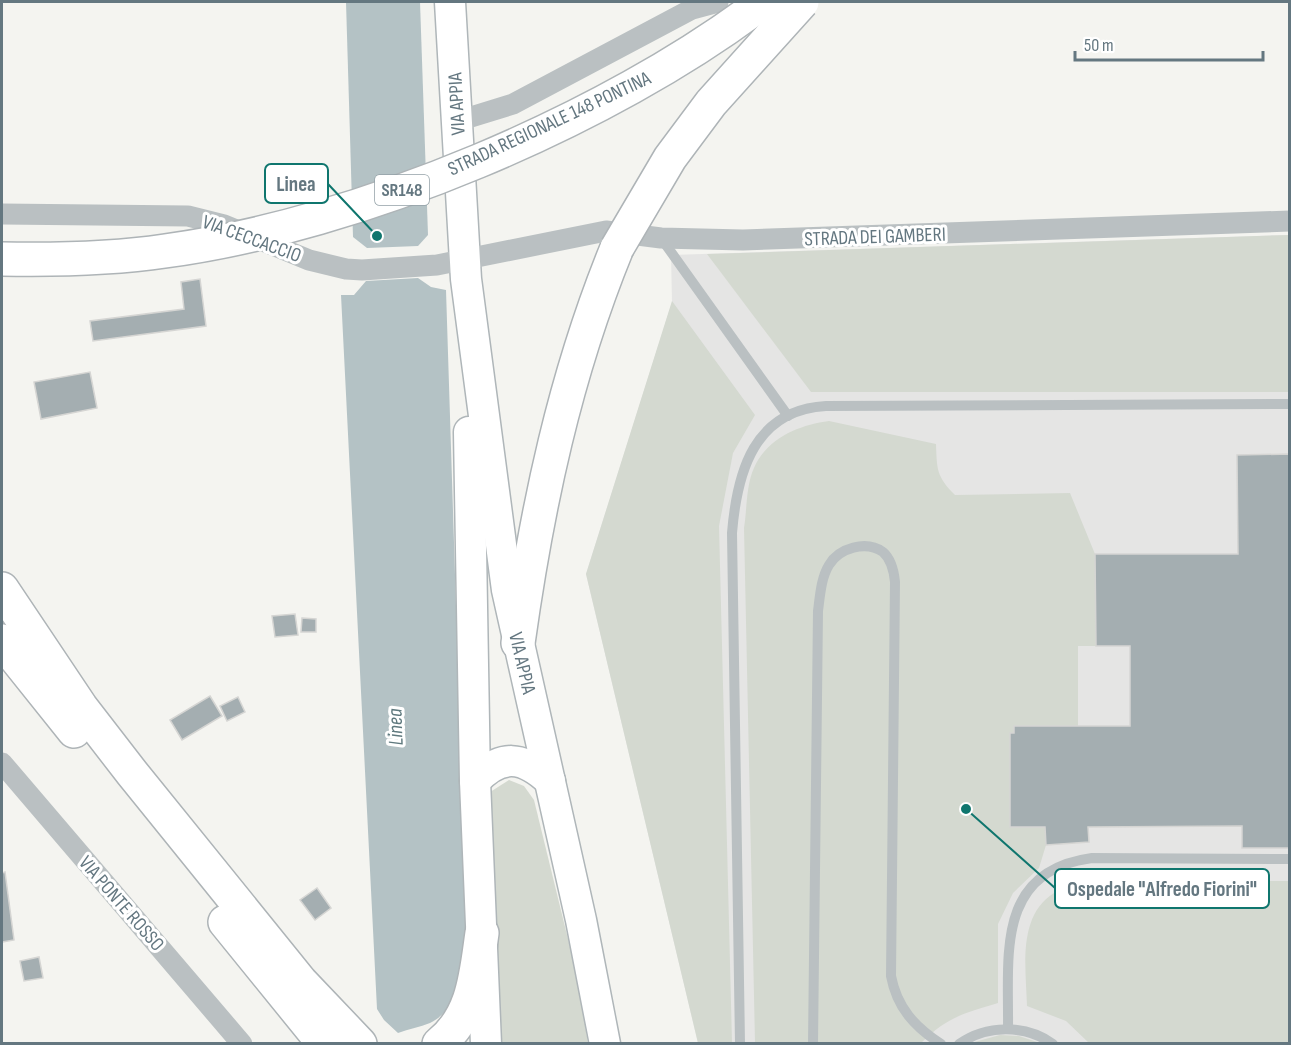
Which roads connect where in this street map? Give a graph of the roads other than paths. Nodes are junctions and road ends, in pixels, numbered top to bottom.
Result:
1 (450, 2) edge
2 (718, 2) edge
3 (763, 2) edge
4 (802, 2) edge
5 (458, 121) junction
6 (2, 214) edge
7 (1290, 221) edge
8 (660, 238) junction
9 (2, 259) edge
10 (456, 268) junction
11 (1290, 404) edge
12 (788, 416) junction
13 (2, 589) edge
14 (2, 641) edge
15 (518, 643) junction
16 (2, 763) edge
17 (475, 781) junction
18 (550, 781) junction
19 (1290, 859) edge
20 (482, 933) junction
21 (596, 994) junction
22 (1008, 1029) junction
23 (242, 1044) edge
24 (324, 1044) edge
25 (360, 1044) edge
26 (439, 1044) edge
27 (486, 1044) edge
28 (605, 1044) edge
29 (616, 1044) edge
30 (740, 1044) edge
31 (813, 1044) edge
32 (941, 1044) edge
33 (959, 1044) edge
34 (1053, 1044) edge

1 - 5 main road, VIA APPIA
2 - 5 street
3 - 9 main road, STRADA REGIONALE 148 PONTINA / SR148, bridge
4 - 15 main road, bridge
5 - 10 main road, VIA APPIA
6 - 10 street, VIA CECCACCIO
7 - 8 street, STRADA DEI GAMBERI
8 - 10 street, STRADA DEI GAMBERI
8 - 12 lane
10 - 15 main road, VIA APPIA
10 - 17 main road, VIA APPIA
11 - 12 lane
12 - 30 lane
13 - 25 main road
14 - 24 main road
15 - 18 main road, VIA APPIA
16 - 23 street, VIA PONTE ROSSO
17 - 18 main road
17 - 20 main road, VIA APPIA
18 - 21 main road, VIA APPIA
19 - 22 lane
20 - 26 main road
20 - 27 main road, VIA APPIA
21 - 28 main road, VIA APPIA
21 - 29 street
22 - 33 lane
22 - 34 lane
31 - 32 lane

